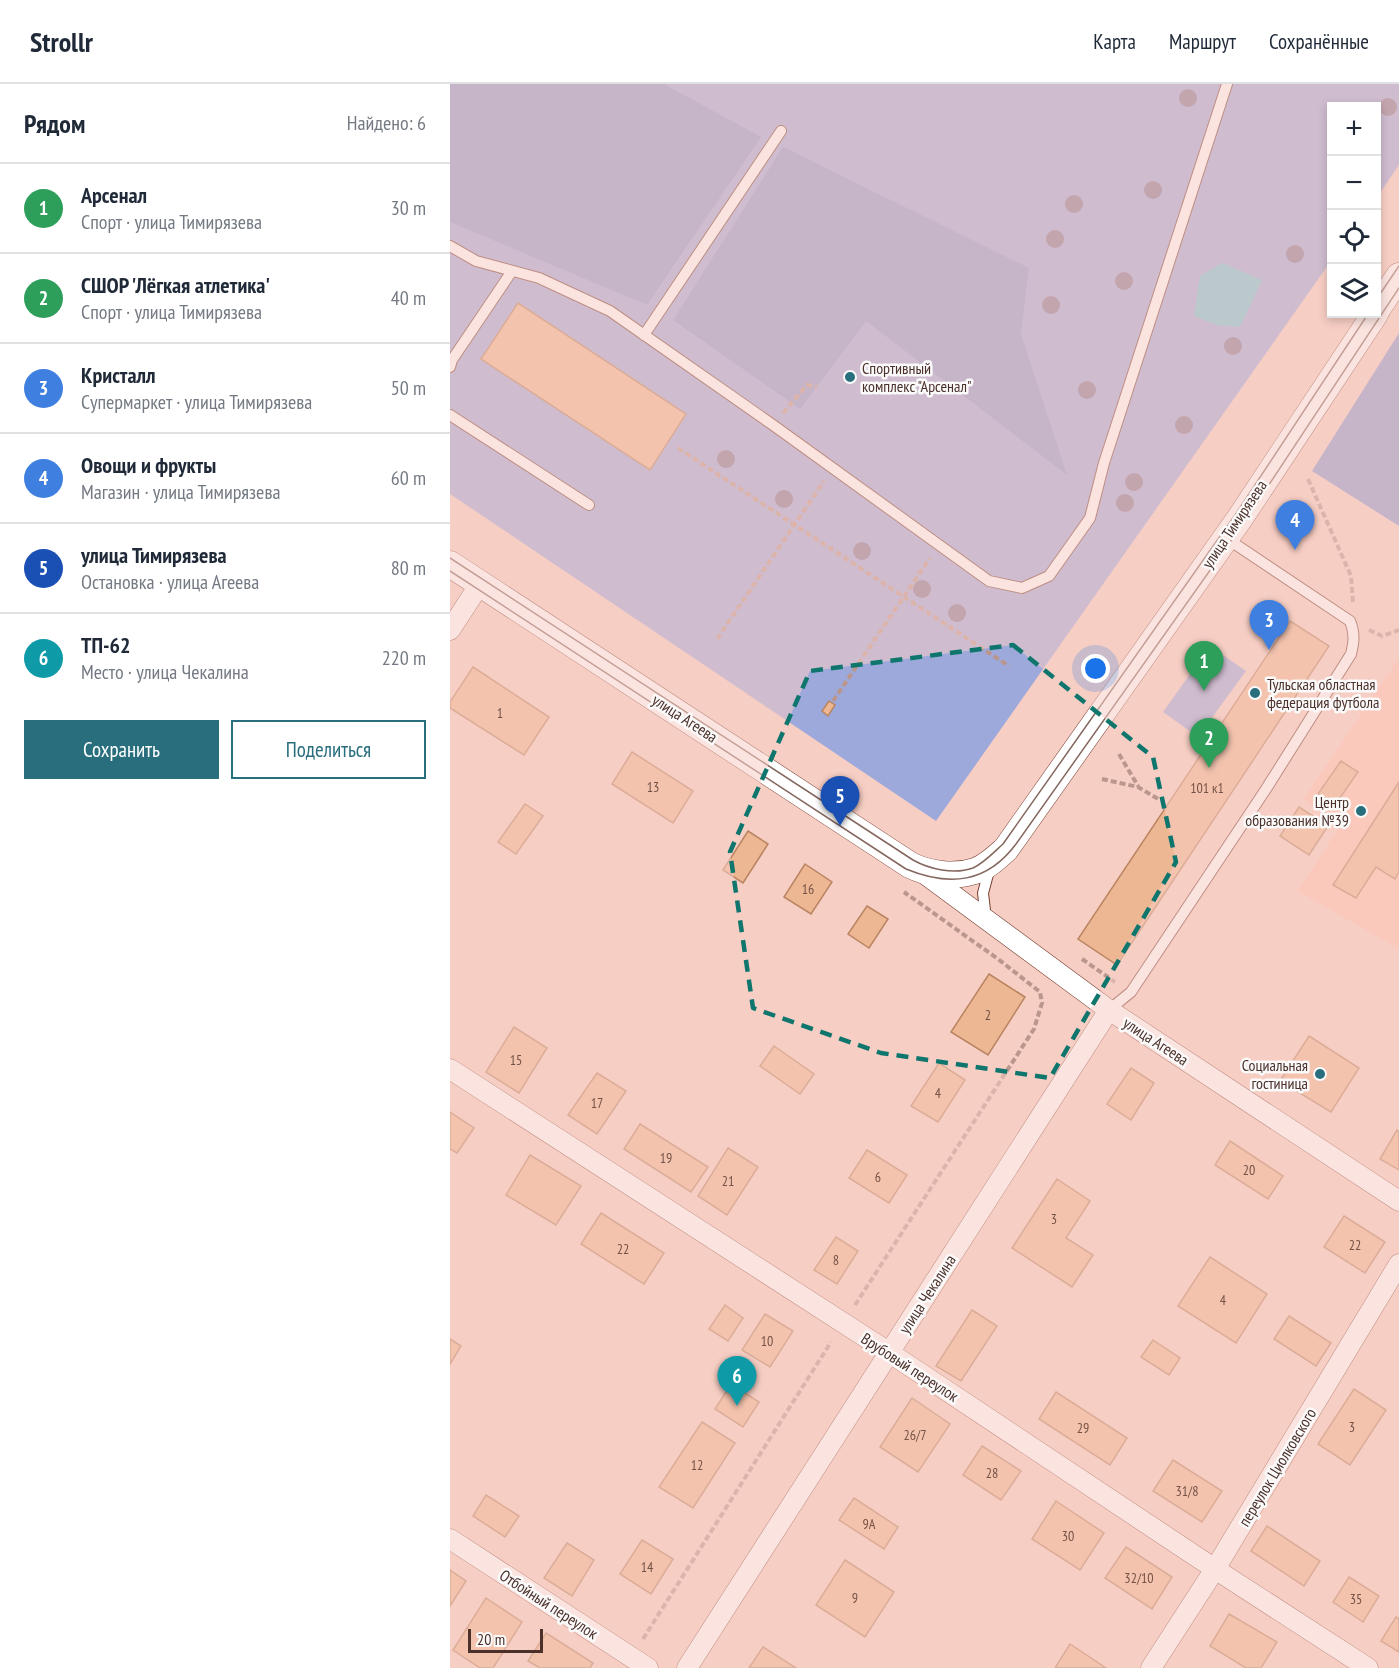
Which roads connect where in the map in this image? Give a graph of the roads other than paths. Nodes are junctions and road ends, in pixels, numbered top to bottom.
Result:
1 (1227, 84) edge
2 (781, 131) dead end
3 (450, 246) edge
4 (512, 271) junction
5 (1399, 276) edge
6 (1381, 304) edge
7 (1372, 318) edge
8 (644, 335) junction
9 (450, 367) edge
10 (450, 415) edge
11 (590, 505) dead end
12 (1226, 538) junction
13 (450, 564) edge
14 (480, 584) junction
15 (450, 630) edge
16 (999, 855) junction
17 (920, 870) junction
18 (986, 919) junction
19 (1109, 1010) junction
20 (450, 1069) edge
21 (1399, 1201) edge
22 (1399, 1264) edge
23 (890, 1353) junction
24 (450, 1539) edge
25 (1215, 1569) junction
26 (640, 1663) edge
27 (687, 1668) edge
28 (1151, 1668) edge
29 (1368, 1668) edge

1 - 8 lane
2 - 8 lane
3 - 4 lane
4 - 8 lane
4 - 9 lane
5 - 6 street, улица Тимирязева
7 - 12 street, улица Тимирязева
10 - 11 lane
12 - 16 street, улица Тимирязева
12 - 19 lane
13 - 14 street, улица Агеева
14 - 15 street
14 - 17 street, улица Агеева
16 - 17 street, улица Агеева
16 - 18 lane
17 - 18 street, улица Агеева
18 - 19 street, улица Агеева
19 - 21 street, улица Агеева
19 - 23 street, улица Чекалина
20 - 23 street, Врубовый переулок
22 - 25 street, переулок Циолковского
23 - 25 street, Врубовый переулок
23 - 27 street, улица Чекалина
24 - 26 street, Отбойный переулок
25 - 28 street, переулок Циолковского
25 - 29 street, Врубовый переулок

